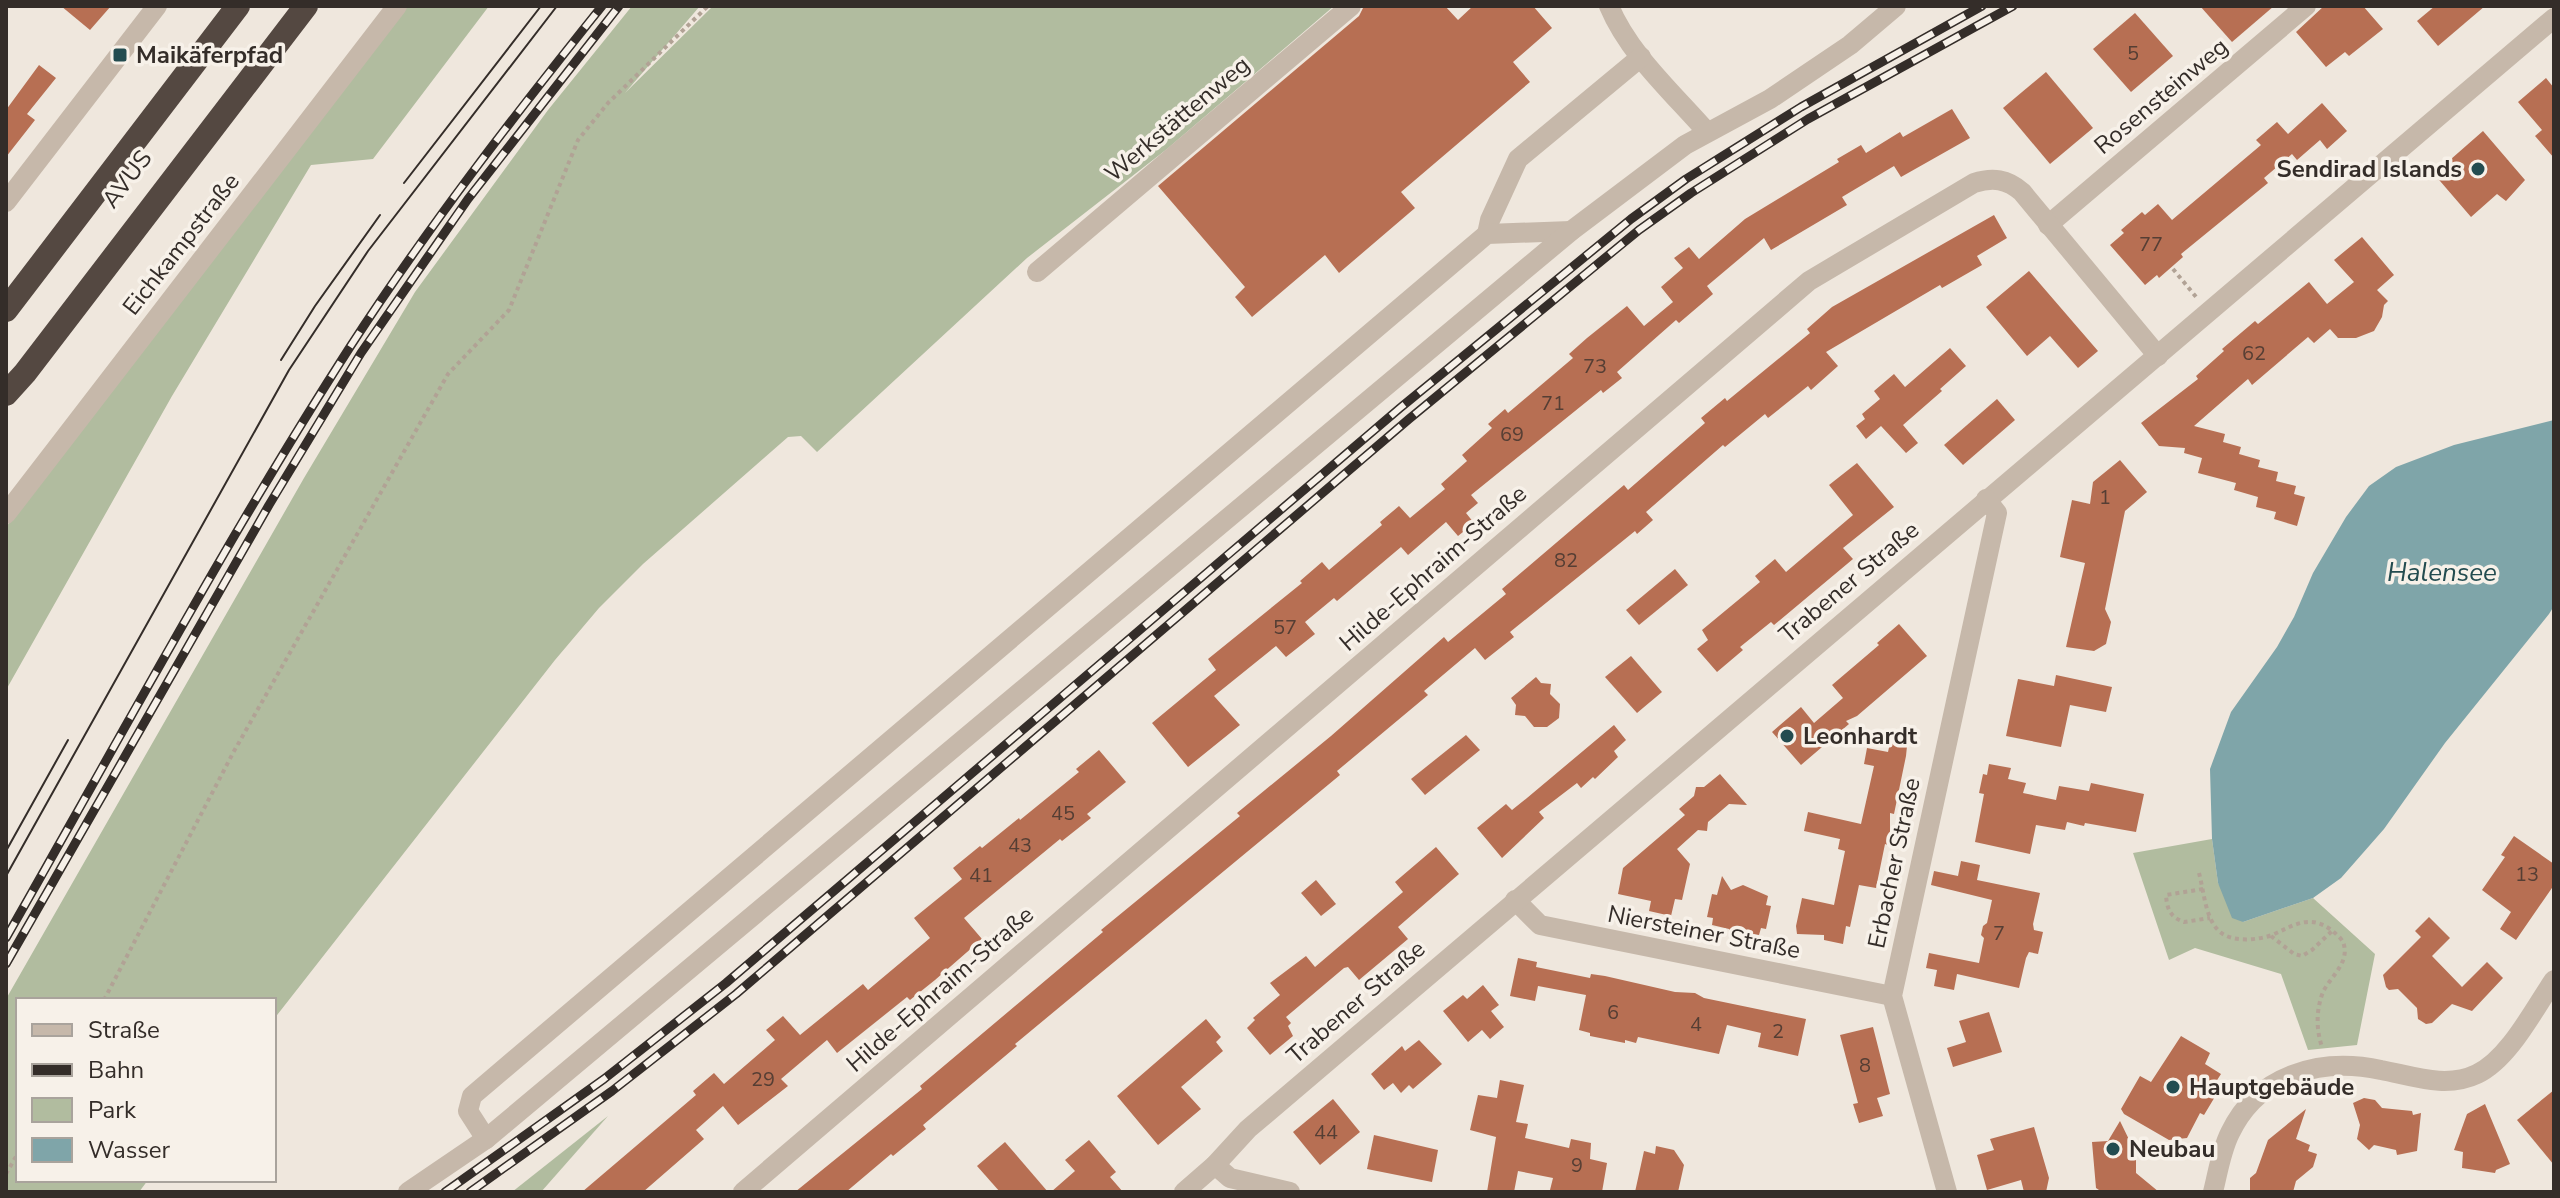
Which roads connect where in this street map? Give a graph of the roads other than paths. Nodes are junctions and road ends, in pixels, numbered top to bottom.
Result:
1 (238, 6) edge
2 (292, 6) edge
3 (306, 6) edge
4 (397, 6) edge
5 (1351, 6) edge
6 (1609, 6) edge
7 (1896, 6) edge
8 (2306, 6) edge
9 (148, 9) edge
10 (2554, 18) edge
11 (1641, 57) junction
12 (1707, 132) junction
13 (6, 202) edge
14 (2048, 225) junction
15 (1571, 231) junction
16 (1487, 234) junction
17 (1037, 272) dead end
18 (6, 310) edge
19 (2158, 356) junction
20 (6, 385) edge
21 (6, 394) edge
22 (1986, 499) junction
23 (6, 514) edge
24 (1515, 900) junction
25 (2554, 980) edge
26 (1892, 996) junction
27 (486, 1139) junction
28 (1215, 1165) junction
29 (408, 1192) edge
30 (743, 1192) edge
31 (1184, 1192) edge
32 (1290, 1192) edge
33 (1947, 1192) edge
34 (2213, 1192) edge

1 - 18 highway, AVUS
2 - 20 highway, AVUS
3 - 21 highway
4 - 23 street, Eichkampstraße
5 - 17 street, Werkstättenweg
6 - 11 street
7 - 12 street
8 - 14 street, Rosensteinweg
9 - 13 street
10 - 19 street, Trabener Straße
11 - 12 street
11 - 16 street
12 - 15 street
14 - 19 street, Hilde-Ephraim-Straße
14 - 30 street, Hilde-Ephraim-Straße
15 - 16 street
15 - 27 street
16 - 27 street
19 - 22 street, Trabener Straße
22 - 24 street, Trabener Straße
22 - 26 street, Erbacher Straße
24 - 26 street, Niersteiner Straße
24 - 28 street, Trabener Straße
25 - 34 street
26 - 33 street, Erbacher Straße
27 - 29 street
28 - 31 street, Trabener Straße
28 - 32 street

